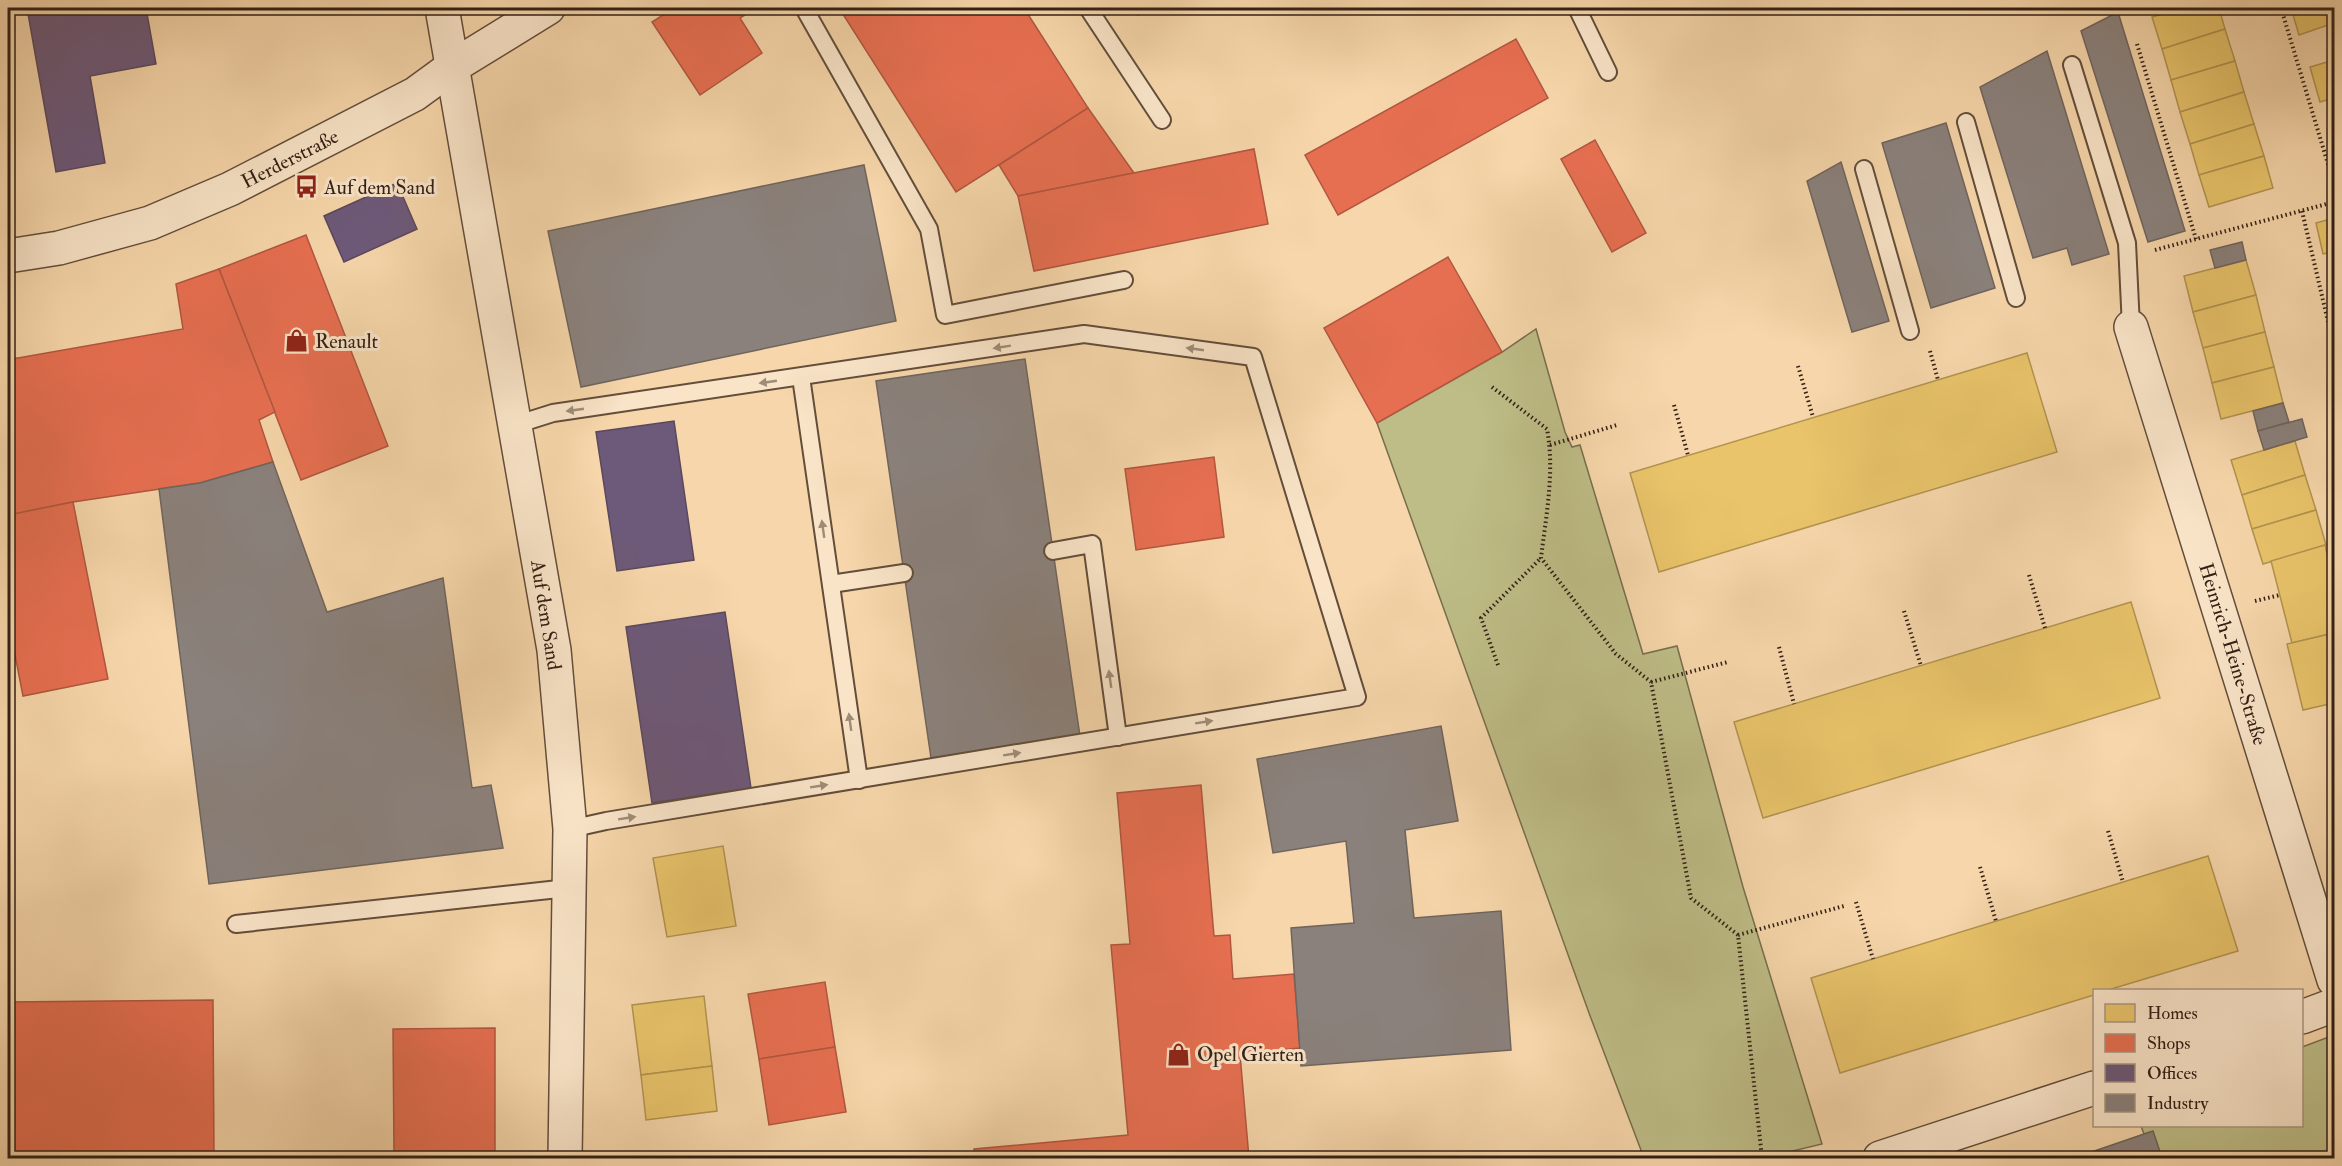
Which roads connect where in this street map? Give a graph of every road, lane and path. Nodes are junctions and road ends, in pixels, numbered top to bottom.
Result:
1 (441, 8) edge
2 (548, 8) edge
3 (804, 8) edge
4 (1088, 8) edge
5 (1577, 8) edge
6 (2281, 8) edge
7 (2137, 44) dead end
8 (2072, 65) dead end
9 (452, 67) junction
10 (1608, 72) dead end
11 (1162, 120) dead end
12 (1966, 122) dead end
13 (1864, 168) dead end
14 (2334, 184) edge
15 (2334, 202) edge
16 (2302, 211) junction
17 (2196, 239) junction
18 (2151, 251) dead end
19 (8, 256) edge
20 (1124, 280) dead end
21 (2016, 298) dead end
22 (2131, 327) joint
23 (1910, 331) dead end
24 (2334, 347) edge
25 (1798, 366) dead end
26 (801, 377) junction
27 (1492, 387) dead end
28 (1674, 405) dead end
29 (1813, 417) dead end
30 (1617, 424) dead end
31 (515, 426) junction
32 (1550, 445) junction
33 (1688, 455) dead end
34 (1053, 551) dead end
35 (1541, 558) junction
36 (904, 573) dead end
37 (2029, 575) dead end
38 (831, 584) junction
39 (2280, 595) dead end
40 (2251, 602) dead end
41 (1904, 610) dead end
42 (2045, 628) dead end
43 (1779, 647) dead end
44 (1728, 662) dead end
45 (1498, 665) dead end
46 (1920, 666) dead end
47 (1651, 681) junction
48 (1794, 704) dead end
49 (1118, 737) junction
50 (859, 780) junction
51 (570, 829) junction
52 (2108, 831) dead end
53 (1980, 867) dead end
54 (2123, 882) dead end
55 (568, 888) junction
56 (1856, 902) dead end
57 (1844, 906) dead end
58 (1996, 921) dead end
59 (236, 924) dead end
60 (1738, 935) junction
61 (1874, 958) dead end
62 (2334, 980) edge
63 (2334, 1005) edge
64 (2303, 1016) edge
65 (2093, 1088) edge
66 (566, 1158) edge
67 (1762, 1158) edge
68 (1880, 1158) edge

1 - 9 street, Auf dem Sand
2 - 9 street, Herderstraße
3 - 20 lane
4 - 11 lane
5 - 10 lane
6 - 14 path
7 - 17 path
8 - 22 lane
9 - 19 street, Herderstraße
9 - 31 street, Auf dem Sand
12 - 21 lane
13 - 23 lane
15 - 16 path
16 - 17 path
16 - 24 path
17 - 18 path
22 - 62 street, Heinrich-Heine-Straße
25 - 29 path
26 -> 31 lane
38 -> 26 lane
49 -> 26 lane
27 - 32 path
28 - 33 path
30 - 32 path
31 - 51 street, Auf dem Sand
32 - 35 path
49 -> 34 lane
35 - 45 path
35 - 47 path
36 - 38 lane
37 - 42 path
50 -> 38 lane
39 - 40 path
41 - 46 path
43 - 48 path
44 - 47 path
47 - 60 path
50 -> 49 lane
51 -> 50 lane
51 - 55 street, Auf dem Sand
52 - 54 path
53 - 58 path
55 - 59 lane
55 - 66 street, Auf dem Sand
56 - 61 path
57 - 60 path
60 - 67 path
63 - 64 street
65 - 68 street

